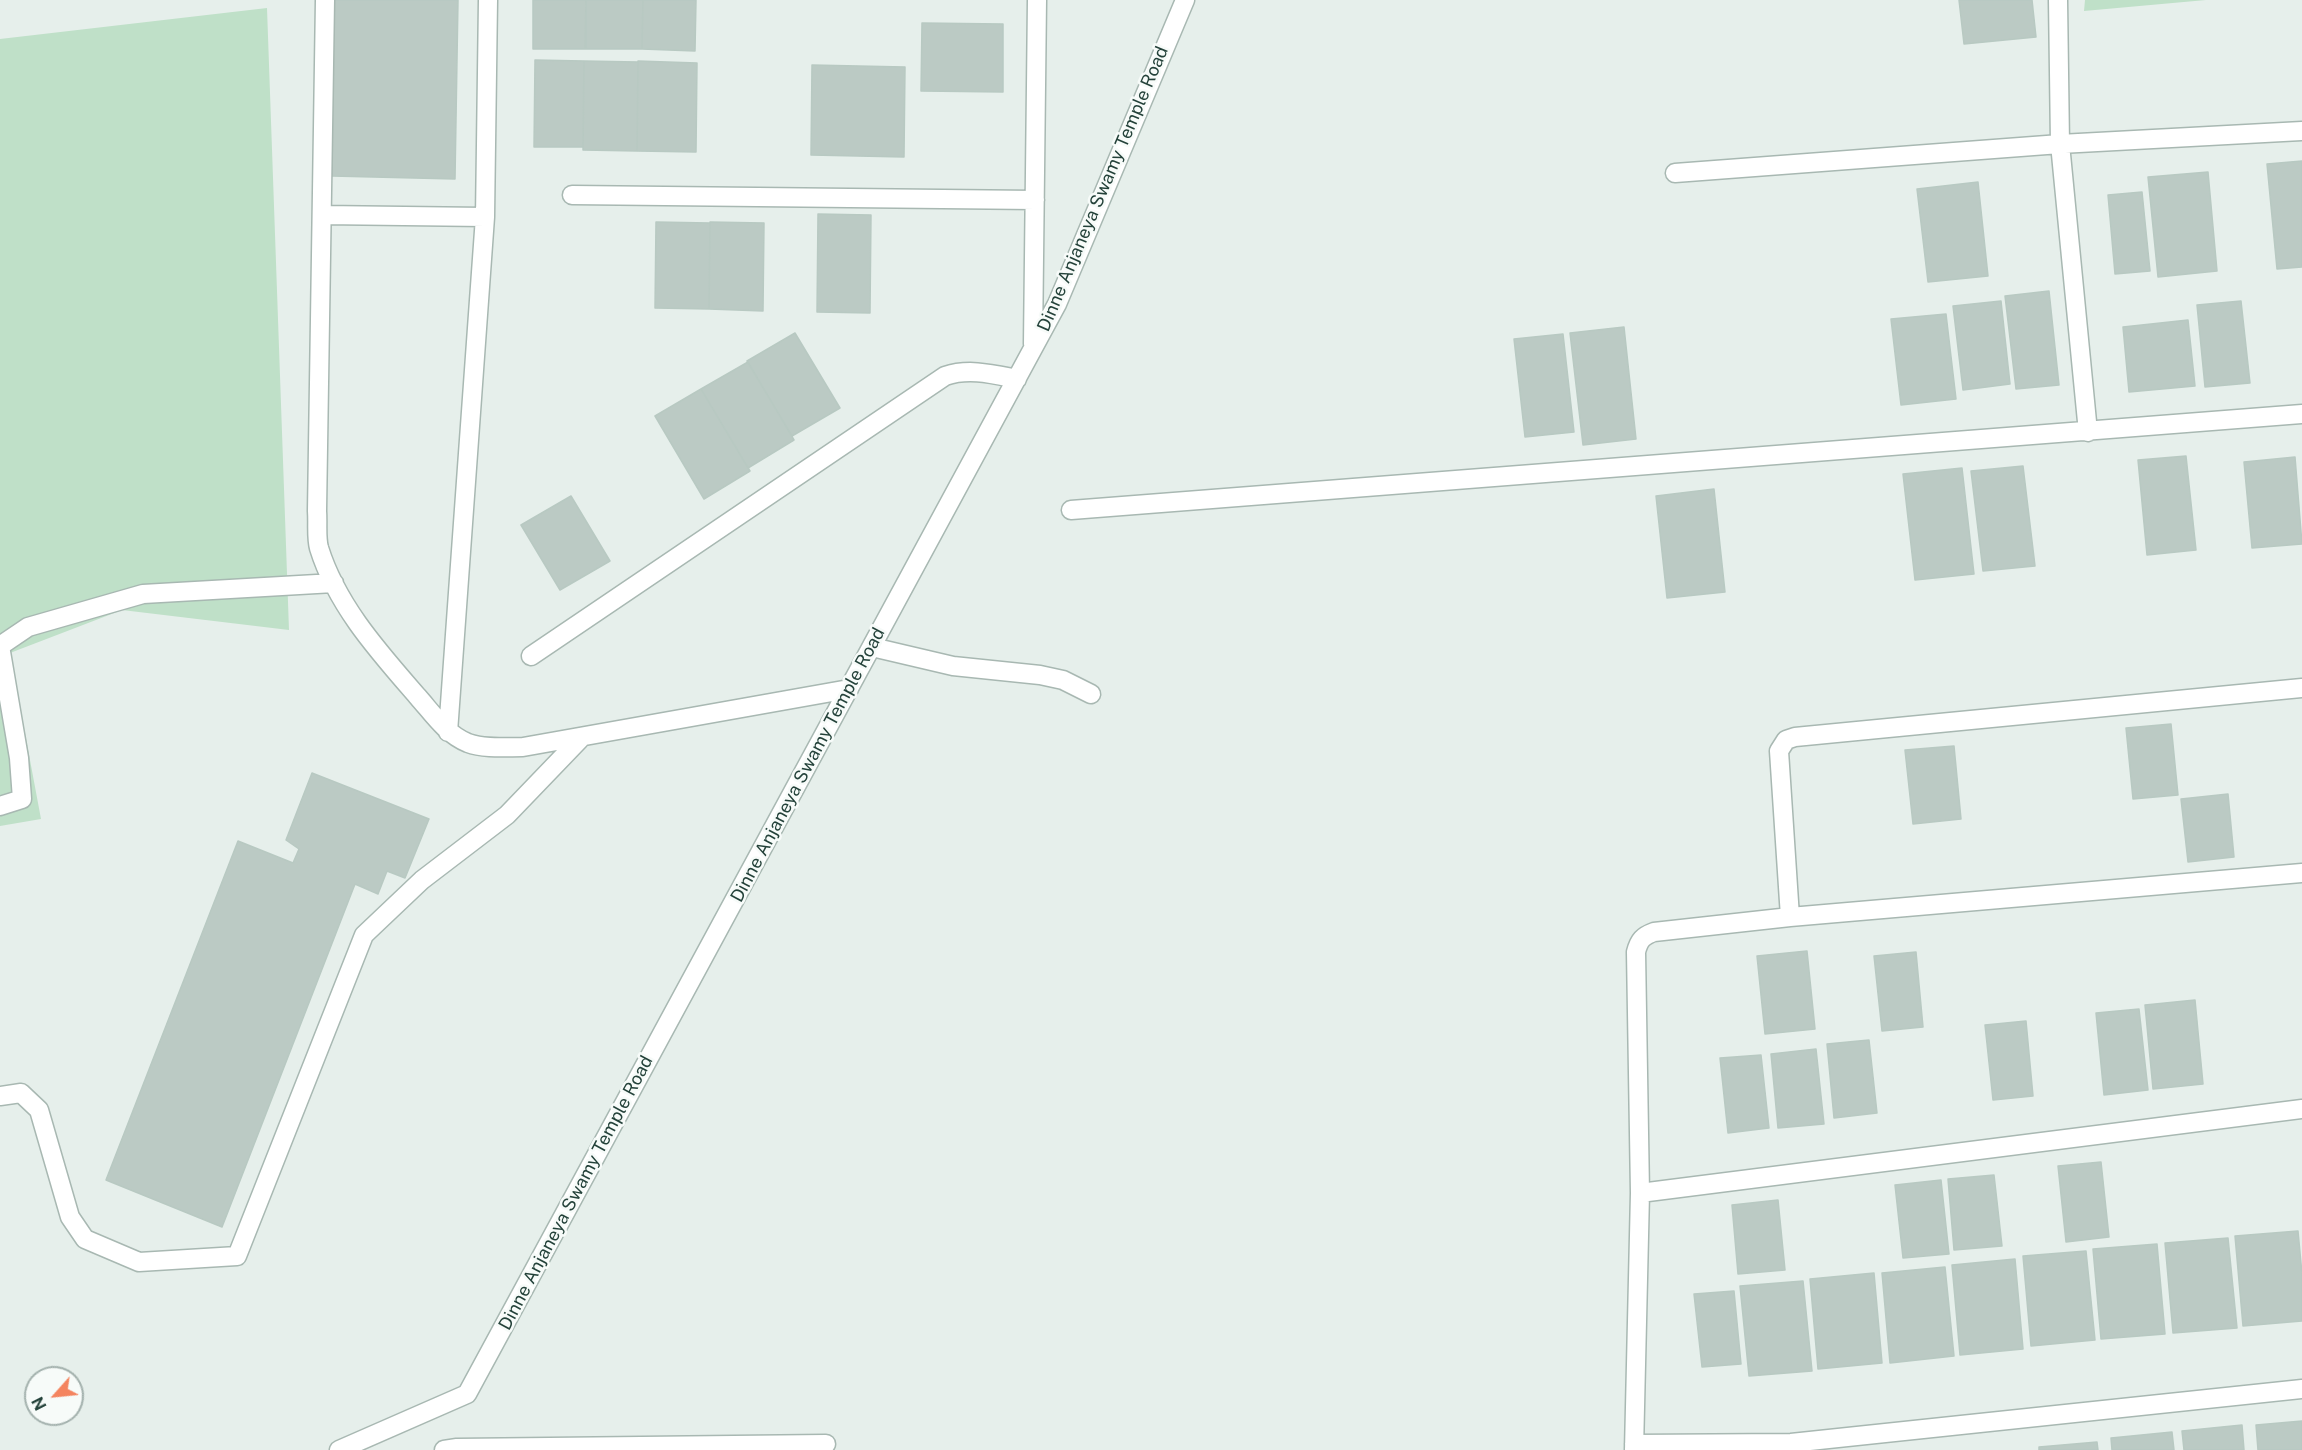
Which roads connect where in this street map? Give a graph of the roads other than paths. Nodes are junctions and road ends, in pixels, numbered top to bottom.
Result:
1 (325, 0) edge
2 (488, 0) edge
3 (1037, 0) edge
4 (1185, 0) edge
5 (2058, 0) edge
6 (2302, 131) edge
7 (2060, 144) junction
8 (1675, 173) dead end
9 (572, 195) dead end
10 (1035, 200) junction
11 (323, 215) junction
12 (486, 217) junction
13 (1033, 349) junction
14 (1017, 379) junction
15 (2302, 414) edge
16 (2088, 432) junction
17 (1071, 510) dead end
18 (334, 583) junction
19 (872, 647) junction
20 (531, 656) dead end
21 (2302, 688) edge
22 (849, 689) junction
23 (1091, 694) dead end
24 (448, 732) junction
25 (582, 737) junction
26 (0, 806) edge
27 (2302, 873) edge
28 (1790, 916) junction
29 (0, 1096) edge
30 (2302, 1109) edge
31 (1640, 1193) junction
32 (2302, 1389) edge
33 (826, 1444) dead end
34 (1634, 1447) edge
35 (1791, 1447) edge
36 (339, 1450) edge
37 (444, 1450) edge

1 - 11 street
2 - 12 street
3 - 10 street
4 - 13 street, Dinne Anjaneya Swamy Temple Road
5 - 7 street
6 - 7 street
7 - 8 street
7 - 16 street
9 - 10 street
10 - 13 street
11 - 12 street
11 - 18 street
12 - 24 street
13 - 14 street, Dinne Anjaneya Swamy Temple Road
14 - 19 street, Dinne Anjaneya Swamy Temple Road
14 - 20 street
15 - 16 street
16 - 17 street
18 - 24 street
18 - 26 street
19 - 22 street, Dinne Anjaneya Swamy Temple Road
19 - 23 street
21 - 28 street
22 - 25 street
22 - 36 street, Dinne Anjaneya Swamy Temple Road
24 - 25 street
25 - 29 street
27 - 28 street
28 - 31 street
30 - 31 street
31 - 34 street
32 - 35 street
33 - 37 street
34 - 35 street

